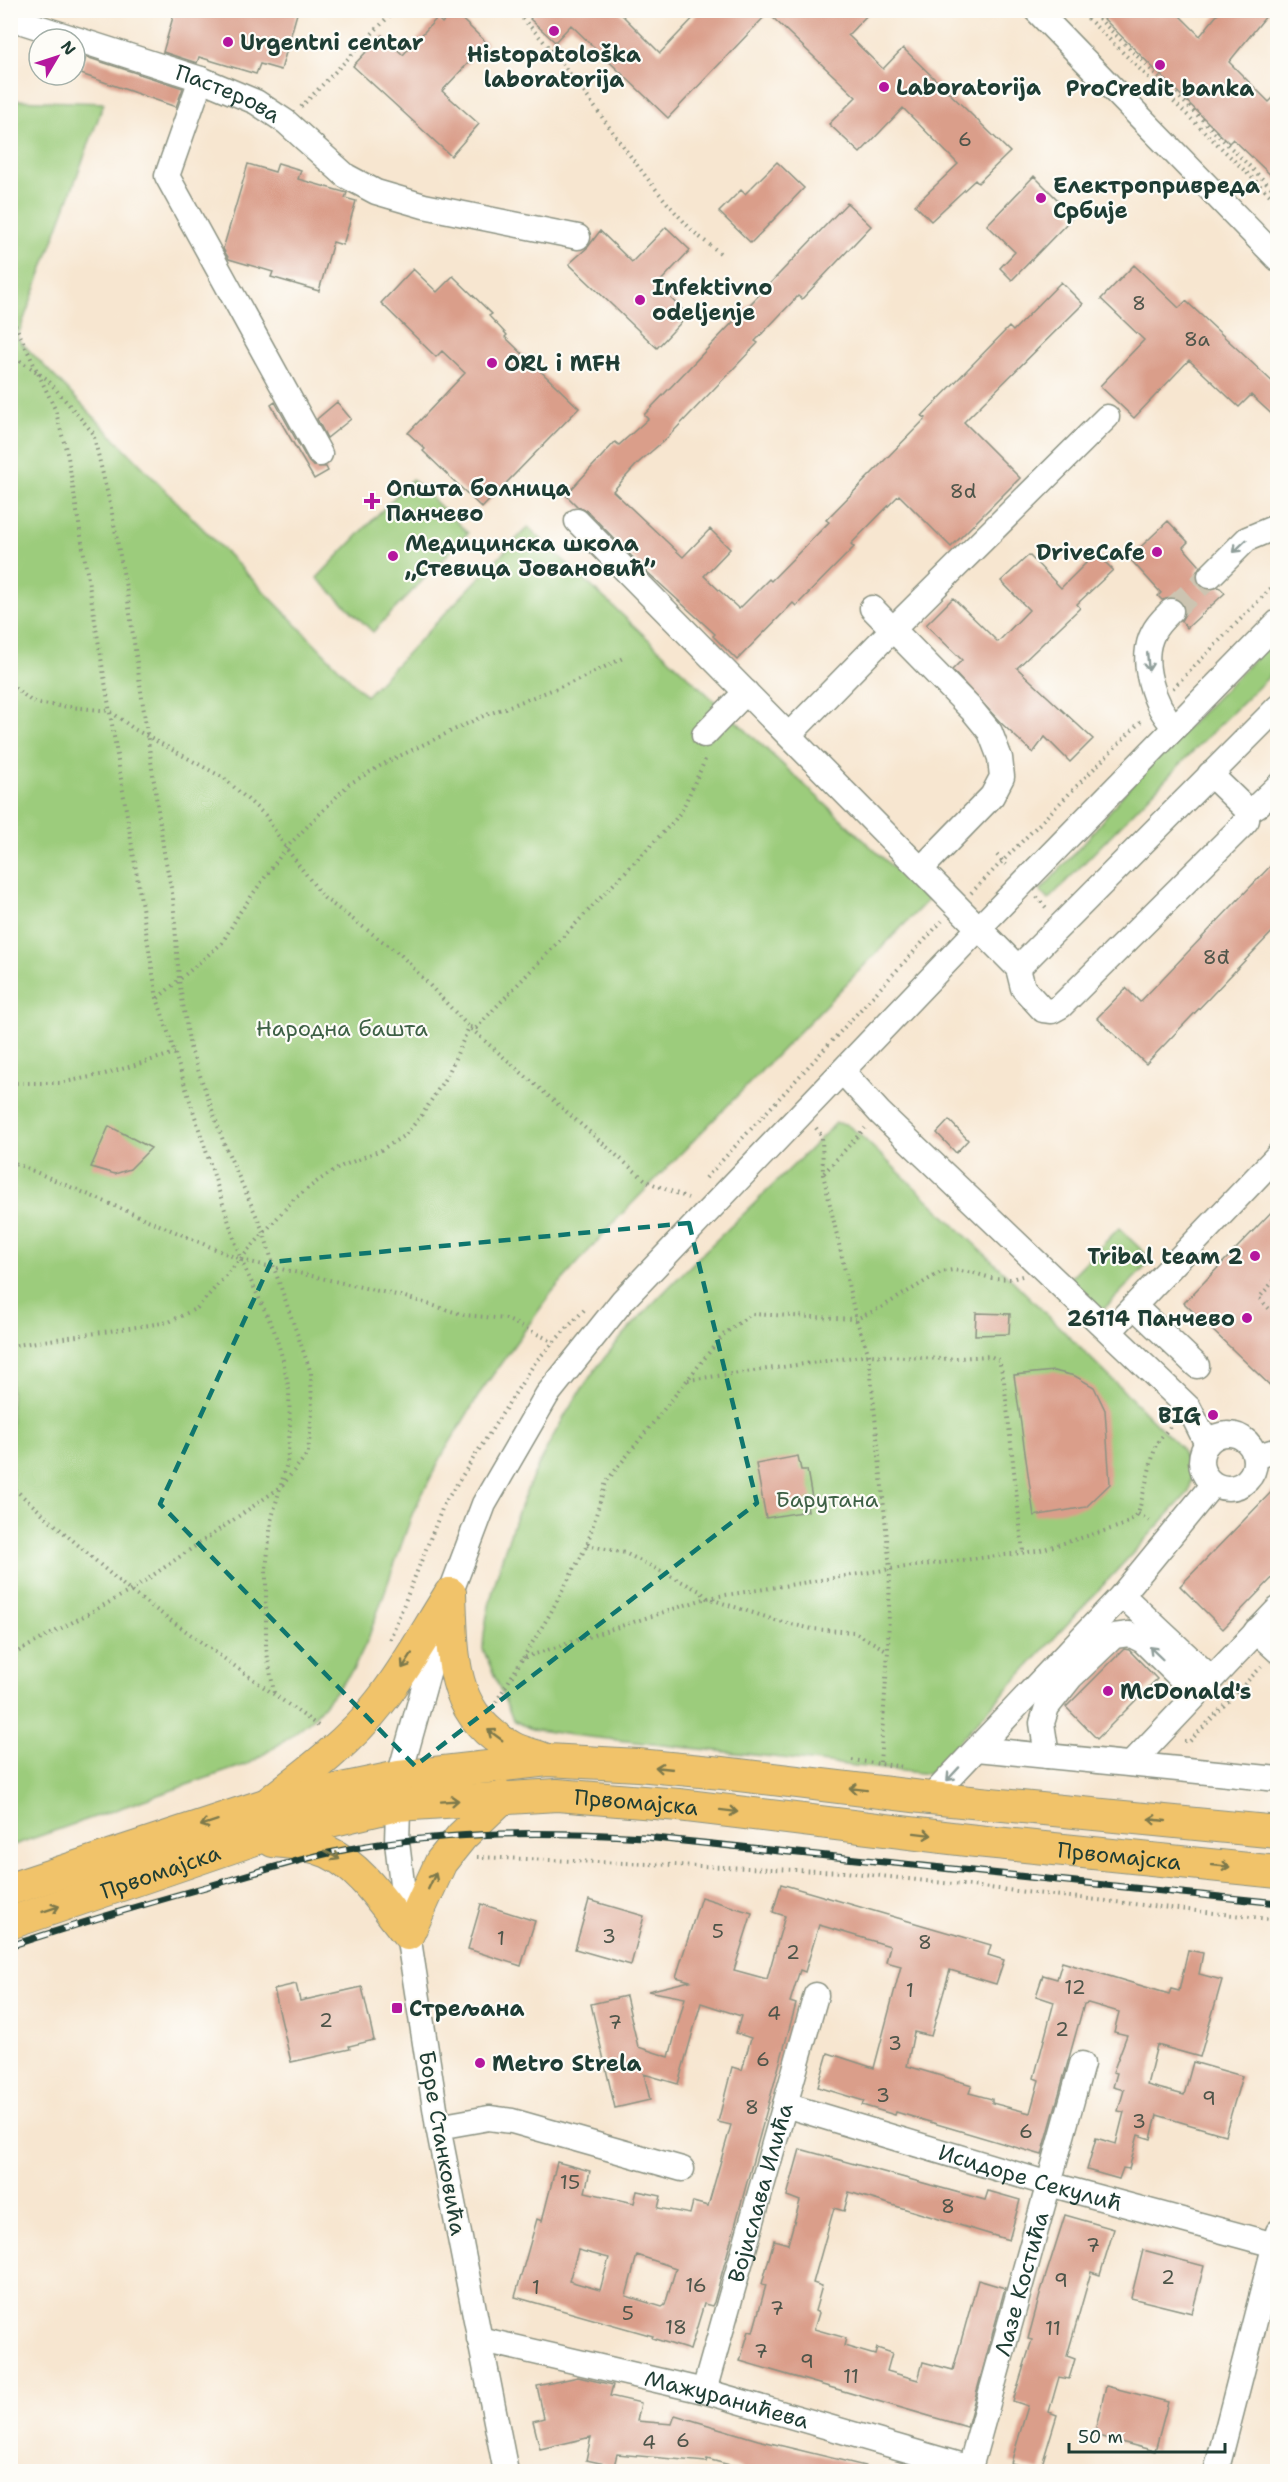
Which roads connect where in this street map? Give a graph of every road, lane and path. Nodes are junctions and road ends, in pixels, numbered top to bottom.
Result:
1 (394, 10) edge
2 (514, 10) edge
3 (1036, 10) edge
4 (1079, 10) edge
5 (1090, 10) edge
6 (10, 18) edge
7 (201, 79) junction
8 (286, 122) junction
9 (1278, 194) edge
10 (1278, 203) edge
11 (578, 237) dead end
12 (720, 253) dead end
13 (1278, 259) edge
14 (10, 314) edge
15 (10, 354) edge
16 (38, 373) junction
17 (1107, 417) dead end
18 (320, 454) dead end
19 (577, 521) dead end
20 (1278, 526) edge
21 (1210, 576) tunnel mouth
22 (1278, 581) edge
23 (872, 608) dead end
24 (1171, 611) tunnel mouth
25 (1278, 622) edge
26 (893, 629) junction
27 (626, 657) dead end
28 (10, 684) edge
29 (746, 692) junction
30 (1159, 702) junction
31 (1278, 707) edge
32 (110, 711) junction
33 (1173, 726) junction
34 (147, 735) junction
35 (789, 735) junction
36 (707, 743) joint
37 (1210, 774) junction
38 (1278, 786) edge
39 (1248, 811) junction
40 (286, 848) junction
41 (921, 869) junction
42 (957, 906) junction
43 (979, 928) junction
44 (1018, 968) junction
45 (179, 980) junction
46 (158, 998) junction
47 (468, 1027) junction
48 (175, 1053) junction
49 (843, 1072) junction
50 (10, 1083) edge
51 (803, 1113) junction
52 (880, 1113) junction
53 (1278, 1155) edge
54 (10, 1161) edge
55 (823, 1174) junction
56 (688, 1198) dead end
57 (264, 1233) junction
58 (241, 1260) junction
59 (274, 1268) junction
60 (1046, 1269) junction
61 (1278, 1276) edge
62 (1134, 1306) junction
63 (1278, 1318) edge
64 (856, 1319) junction
65 (1110, 1331) junction
66 (554, 1342) dead end
67 (10, 1346) edge
68 (869, 1355) junction
69 (1197, 1366) dead end
70 (687, 1380) junction
71 (1189, 1408) junction
72 (1207, 1444) junction
73 (1266, 1453) edge
74 (1214, 1484) junction
75 (10, 1485) edge
76 (281, 1487) junction
77 (587, 1545) junction
78 (1023, 1552) junction
79 (890, 1569) junction
80 (130, 1591) junction
81 (450, 1594) junction
82 (1122, 1595) junction
83 (707, 1598) junction
84 (1278, 1609) edge
85 (1257, 1631) junction
86 (1278, 1651) edge
87 (888, 1652) junction
88 (10, 1656) edge
89 (523, 1658) junction
90 (1205, 1687) junction
91 (274, 1693) junction
92 (475, 1719) junction
93 (314, 1736) dead end
94 (976, 1749) junction
95 (1047, 1756) junction
96 (548, 1760) junction
97 (880, 1763) dead end
98 (1131, 1764) junction
99 (1278, 1779) edge
100 (398, 1791) junction
101 (503, 1797) junction
102 (930, 1798) junction
103 (265, 1805) junction
104 (1278, 1832) edge
105 (255, 1839) junction
106 (470, 1856) dead end
107 (1278, 1872) edge
108 (10, 1889) edge
109 (1278, 1920) edge
110 (10, 1923) edge
111 (408, 1934) junction
112 (816, 1995) dead end
113 (1082, 2064) dead end
114 (785, 2105) junction
115 (438, 2127) junction
116 (682, 2169) dead end
117 (1049, 2184) junction
118 (1276, 2241) edge
119 (479, 2339) junction
120 (704, 2391) junction
121 (970, 2468) joint
122 (506, 2472) edge
123 (1216, 2472) edge

1 - 8 path
2 - 12 path
3 - 13 street
4 - 10 path
5 - 9 path
6 - 7 street, Пастерова
7 - 8 street, Пастерова
7 - 18 street
8 - 11 street, Пастерова
14 - 16 path
15 - 16 path
16 - 32 path
16 - 34 path
17 - 26 street
19 - 29 street
20 -> 21 street
22 - 30 path
23 - 26 street
24 -> 30 street
25 - 33 street, Боре Станковића
26 - 35 street
26 - 41 street
27 - 40 path
28 - 32 path
29 - 35 street
29 - 36 street
30 - 33 street
30 - 42 path
31 - 37 street
32 - 34 path
32 - 46 path
33 - 43 street, Боре Станковића
34 - 40 path
34 - 45 path
35 - 41 street
36 - 47 path
37 - 39 street
37 - 44 street
38 - 39 street
39 - 44 street
40 - 45 path
40 - 47 path
41 - 42 street
42 - 43 street
43 - 44 street
43 - 49 street, Боре Станковића
45 - 46 path
45 - 57 path
46 - 48 path
47 - 56 path
47 - 57 path
48 - 50 path
48 - 58 path
49 - 51 street, Боре Станковића
49 - 52 street
51 - 55 path
51 - 81 street, Боре Станковића
52 - 55 path
52 - 60 street
53 - 62 street
54 - 58 path
55 - 64 path
57 - 58 path
57 - 59 path
58 - 59 path
58 - 67 path
58 - 76 path
59 - 66 path
59 - 76 path
60 - 64 path
60 - 65 street
61 - 63 path
62 - 65 street
62 - 69 street
64 - 68 path
64 - 70 path
65 - 71 street
68 - 70 path
68 - 78 path
68 - 79 path
70 - 77 path
71 - 72 street
71 - 78 path
72 - 73 street
72 - 74 street
73 - 74 street
74 - 82 street
75 - 80 path
76 - 80 path
76 - 91 path
77 - 83 path
77 - 89 path
78 - 79 path
79 - 83 path
79 - 87 path
80 - 88 path
80 - 91 path
81 - 92 main road
81 - 100 street, Боре Станковића
81 -> 103 main road
82 - 90 street
82 - 94 street
83 - 87 path
83 - 89 path
84 - 85 street
85 - 86 street
85 - 90 street
87 - 97 path
89 - 92 path
90 -> 95 street
90 - 98 street
91 - 93 path
96 -> 92 main road
94 - 95 street
94 -> 102 street
95 - 98 street
96 - 100 main road, Првомајска
102 -> 96 main road, Првомајска
98 - 99 street
100 -> 101 main road, Првомајска
100 - 103 main road, Првомајска
100 - 105 main road, Првомајска
100 - 111 street, Боре Станковића
101 -> 107 main road, Првомајска
111 -> 101 main road
104 -> 102 main road, Првомајска
103 -> 108 main road, Првомајска
110 -> 105 main road, Првомајска
105 -> 111 main road
106 - 109 path
111 - 115 street, Боре Станковића
112 - 114 street, Војислава Илића
113 - 117 street, Лазе Костића
114 - 117 street, Исидоре Секулић
114 - 120 street, Војислава Илића
115 - 116 street
115 - 119 street, Боре Станковића
117 - 118 street, Исидоре Секулић
117 - 121 street, Лазе Костића
118 - 123 street
119 - 120 street, Мажуранићева
119 - 122 street, Боре Станковића
120 - 121 street, Мажуранићева

